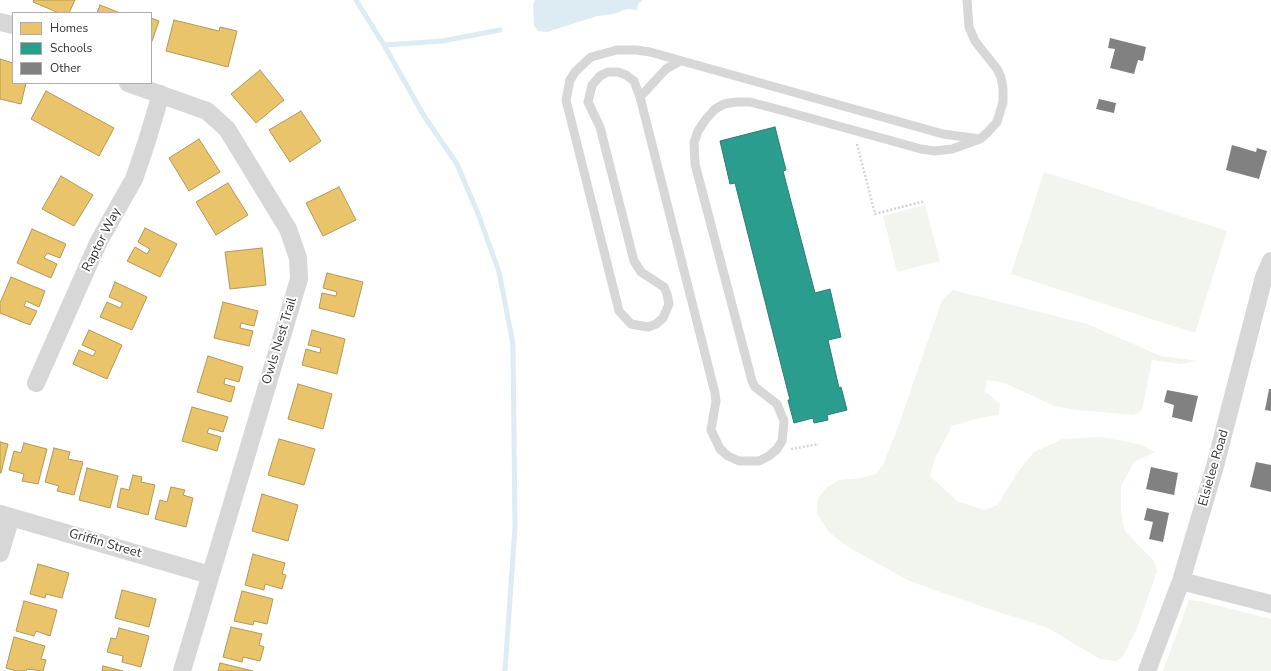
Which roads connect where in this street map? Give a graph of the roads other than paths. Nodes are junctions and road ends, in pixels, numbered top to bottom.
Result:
1 (967, 0) edge
2 (0, 22) edge
3 (12, 25) edge
4 (680, 60) junction
5 (131, 84) edge
6 (161, 94) junction
7 (640, 97) junction
8 (980, 139) junction
9 (1271, 261) edge
10 (36, 383) dead end
11 (5, 515) edge
12 (0, 552) edge
13 (210, 574) junction
14 (1181, 581) junction
15 (1271, 604) edge
16 (182, 671) edge
17 (1147, 671) edge

1 - 8 lane
2 - 3 street
4 - 7 lane
4 - 7 lane
4 - 8 lane
5 - 6 street, Owls Nest Trail
6 - 10 street, Raptor Way
6 - 13 street, Owls Nest Trail
7 - 8 lane
9 - 14 street, Elsielee Road
11 - 12 street
11 - 13 street, Griffin Street
13 - 16 street, Owls Nest Trail
14 - 15 street
14 - 17 street, Elsielee Road

